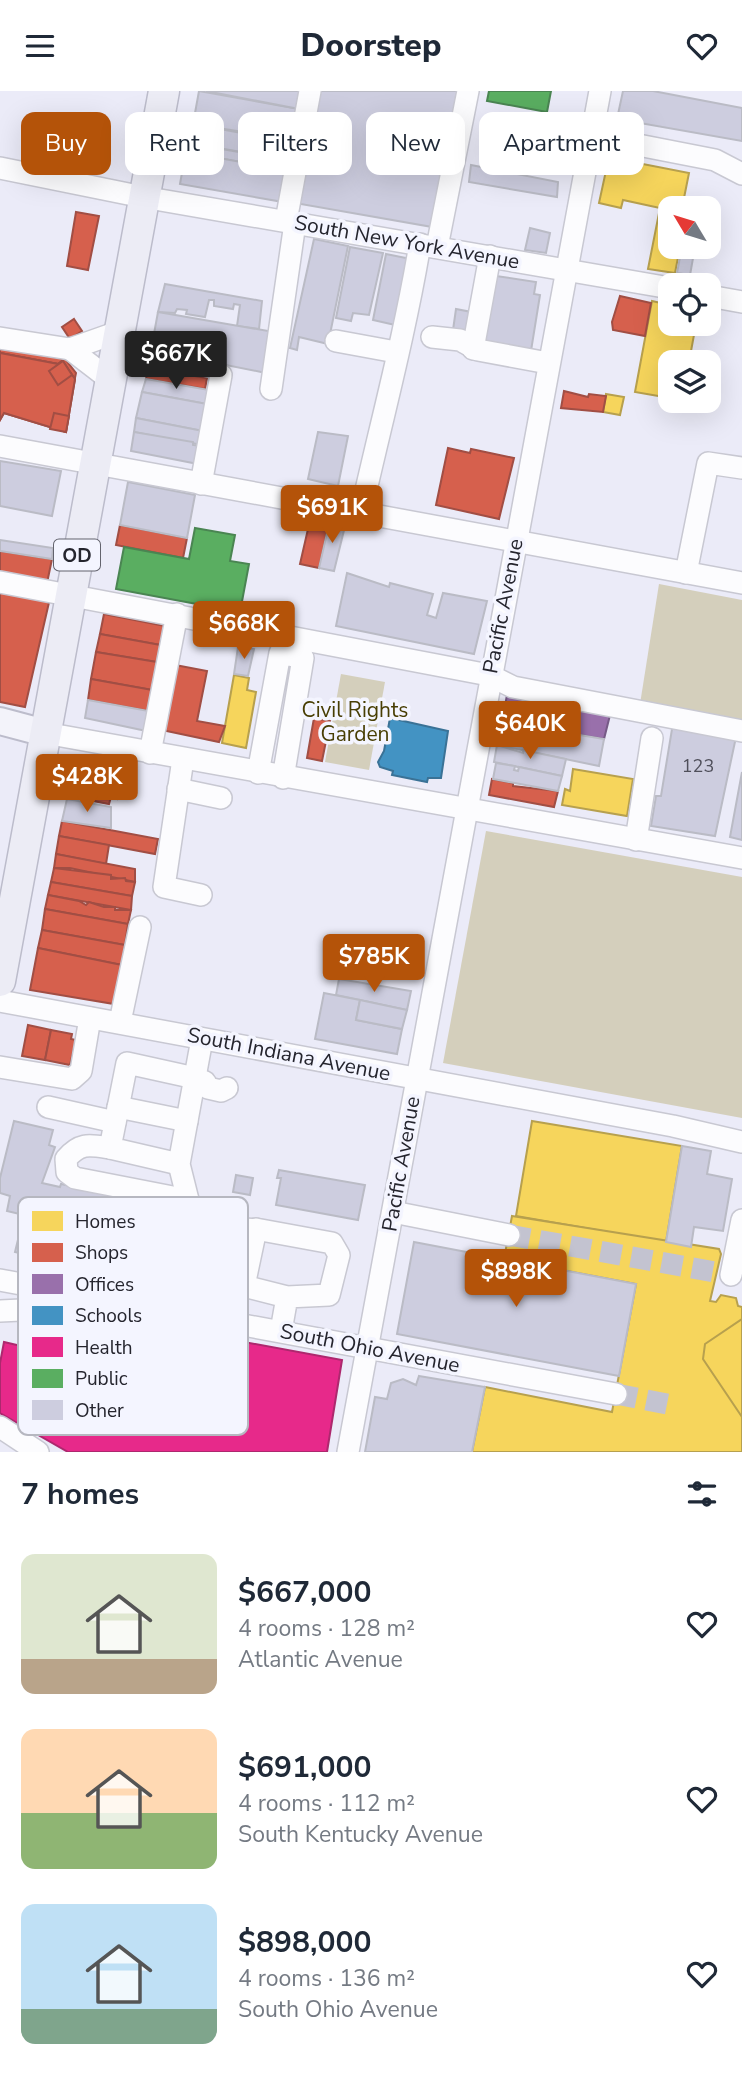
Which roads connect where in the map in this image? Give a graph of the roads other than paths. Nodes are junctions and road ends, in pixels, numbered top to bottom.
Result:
1 (164, 91) edge
2 (310, 91) edge
3 (468, 91) edge
4 (600, 91) edge
5 (596, 112) edge
6 (644, 146) edge
7 (0, 168) edge
8 (742, 174) edge
9 (584, 175) edge
10 (144, 197) junction
11 (290, 222) junction
12 (429, 246) junction
13 (490, 256) junction
14 (565, 269) junction
15 (658, 286) edge
16 (721, 298) edge
17 (742, 302) edge
18 (118, 332) junction
19 (432, 337) dead end
20 (0, 338) edge
21 (336, 341) dead end
22 (70, 349) junction
23 (473, 349) junction
24 (396, 352) junction
25 (548, 363) junction
26 (221, 375) dead end
27 (109, 379) junction
28 (271, 389) dead end
29 (0, 446) edge
30 (93, 463) junction
31 (742, 468) edge
32 (201, 484) junction
33 (361, 512) junction
34 (514, 542) junction
35 (686, 573) junction
36 (0, 582) edge
37 (742, 583) edge
38 (71, 595) junction
39 (177, 614) junction
40 (282, 644) junction
41 (305, 649) junction
42 (489, 675) junction
43 (0, 721) edge
44 (742, 731) edge
45 (45, 733) junction
46 (0, 735) edge
47 (652, 737) dead end
48 (150, 753) junction
49 (183, 759) junction
50 (258, 773) junction
51 (282, 778) junction
52 (178, 789) junction
53 (221, 797) dead end
54 (466, 809) junction
55 (636, 840) junction
56 (742, 858) edge
57 (201, 895) dead end
58 (140, 927) dead end
59 (0, 981) edge
60 (0, 1001) edge
61 (90, 1018) junction
62 (120, 1022) junction
63 (202, 1038) junction
64 (0, 1067) edge
65 (416, 1078) junction
66 (200, 1080) junction
67 (48, 1107) dead end
68 (117, 1114) junction
69 (187, 1121) junction
70 (742, 1142) edge
71 (110, 1148) junction
72 (179, 1164) junction
73 (173, 1197) edge
74 (187, 1197) edge
75 (393, 1212) junction
76 (742, 1220) edge
77 (248, 1229) edge
78 (256, 1229) junction
79 (509, 1235) tunnel mouth
80 (248, 1264) edge
81 (730, 1275) edge
82 (0, 1280) edge
83 (18, 1283) edge
84 (248, 1287) edge
85 (287, 1297) junction
86 (18, 1310) edge
87 (0, 1311) edge
88 (248, 1325) edge
89 (281, 1331) junction
90 (369, 1348) junction
91 (616, 1394) tunnel mouth
92 (0, 1427) edge
93 (38, 1452) edge
94 (348, 1452) edge

1 - 10 highway, OD
2 - 11 street
3 - 12 street
4 - 5 street, Pacific Avenue
6 - 8 street
7 - 10 street, South New York Avenue
9 - 14 street, Pacific Avenue
10 - 11 street, South New York Avenue
10 - 18 highway, OD
11 - 12 street, South New York Avenue
11 - 28 street
12 - 13 street, South New York Avenue
12 - 24 street
13 - 14 street, South New York Avenue
13 - 23 street
14 - 15 street, South New York Avenue
14 - 25 street, Pacific Avenue
16 - 17 street
18 - 22 street
18 - 27 highway, OD
19 - 23 street
20 - 22 street
21 - 24 street
22 - 27 street
23 - 25 street
24 - 33 street
25 - 34 street, Pacific Avenue
26 - 32 street
27 - 30 highway, OD
29 - 30 street
30 - 32 street
30 - 38 highway, OD
31 - 35 street
32 - 33 street
33 - 34 street
34 - 35 street
34 - 42 street, Pacific Avenue
35 - 37 street
36 - 38 street
38 - 39 street
38 - 45 highway, OD
39 - 40 street
39 - 48 street
40 - 41 street
40 - 50 street
41 - 42 street
41 - 51 street
42 - 44 street
42 - 54 street, Pacific Avenue
43 - 45 main road
45 - 46 main road
45 - 48 street
45 - 59 highway, OD
47 - 55 street
48 - 49 street
49 - 50 street
49 - 52 street
50 - 51 street
51 - 54 street
52 - 53 street
52 - 57 street
54 - 55 street
54 - 65 street, Pacific Avenue
55 - 56 street
58 - 62 street
60 - 61 street, South Indiana Avenue
61 - 62 street, South Indiana Avenue
61 - 64 street
62 - 63 street, South Indiana Avenue
63 - 65 street, South Indiana Avenue
63 - 66 street
65 - 70 street, South Indiana Avenue
65 - 75 street, Pacific Avenue
66 - 68 street
66 - 69 street
67 - 68 street
68 - 69 street
68 - 71 street
69 - 72 street
71 - 72 street
71 - 73 street
72 - 74 street
75 - 79 street
75 - 90 street, Pacific Avenue
76 - 81 street
77 - 78 street
78 - 80 street
78 - 85 street
82 - 83 street, South Ohio Avenue
84 - 85 street
85 - 89 street
86 - 87 street
88 - 89 street, South Ohio Avenue
89 - 90 street, South Ohio Avenue
90 - 91 street, South Ohio Avenue
90 - 94 street, Pacific Avenue
92 - 93 street

